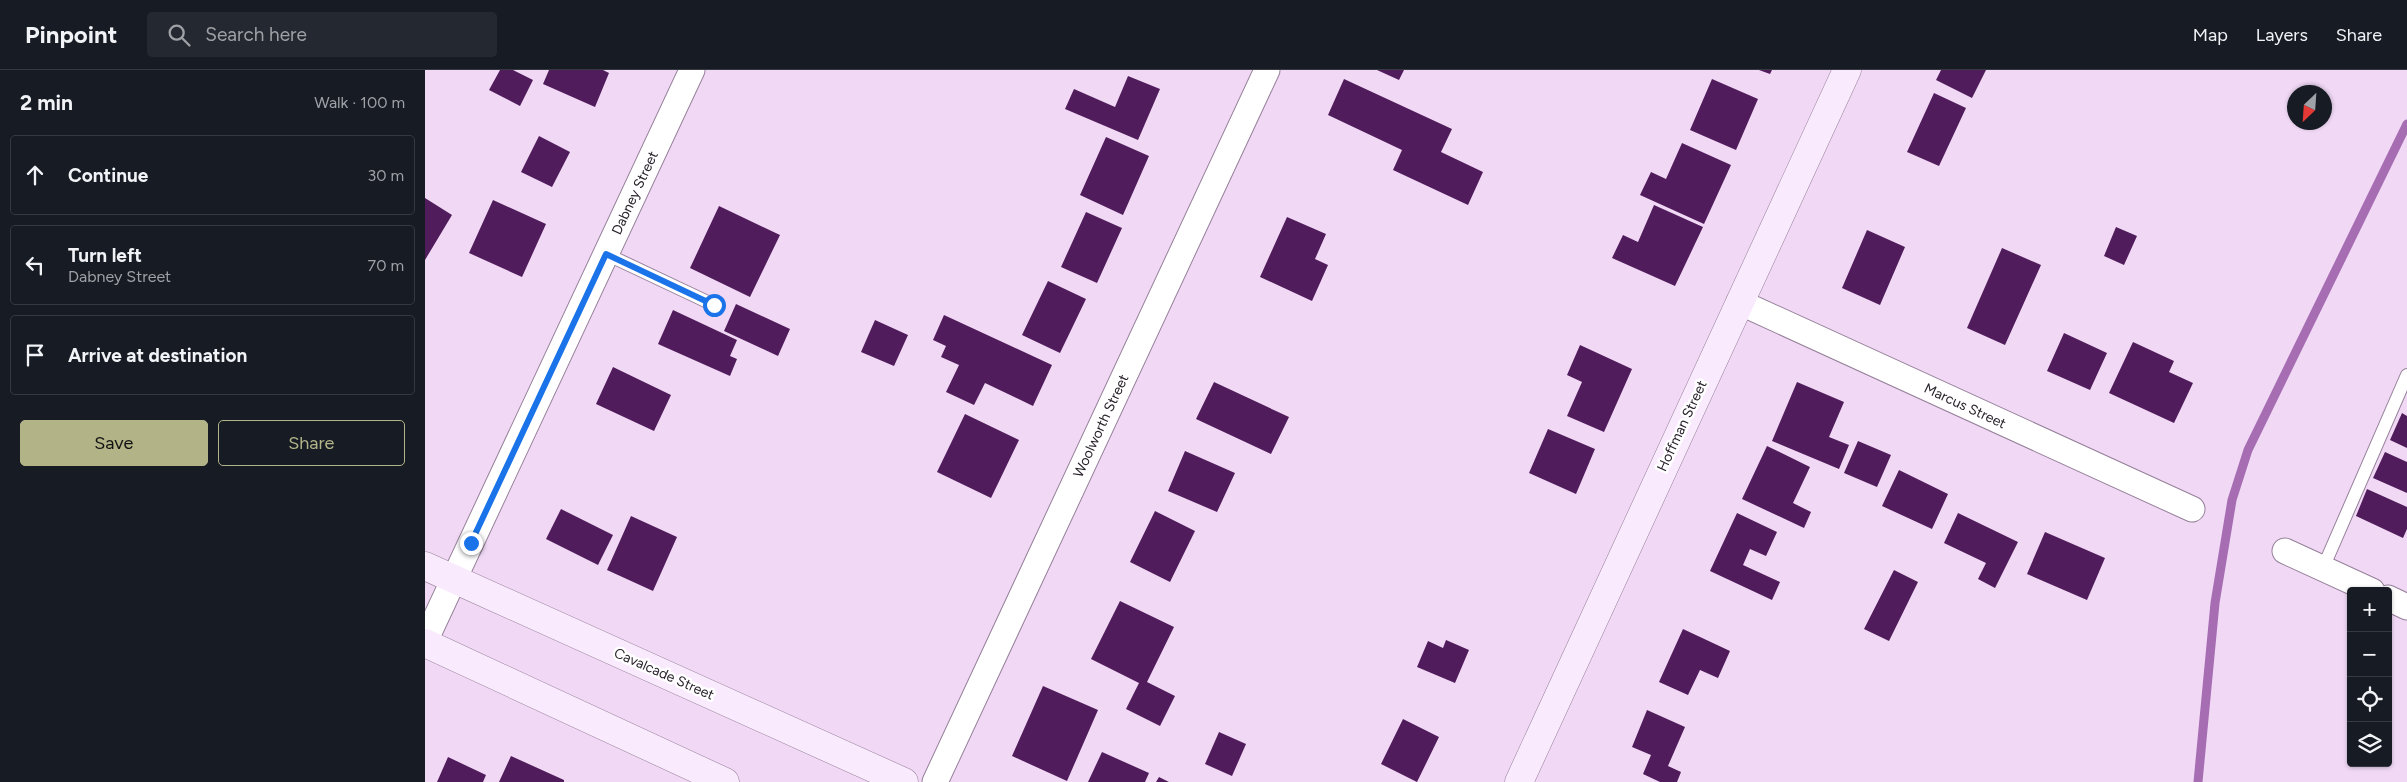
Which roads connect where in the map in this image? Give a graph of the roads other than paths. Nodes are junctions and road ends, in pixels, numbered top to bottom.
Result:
1 (692, 70) edge
2 (1267, 70) edge
3 (1847, 70) edge
4 (606, 254) junction
5 (1739, 302) junction
6 (714, 305) dead end
7 (2407, 374) edge
8 (2192, 509) dead end
9 (2285, 551) dead end
10 (425, 566) edge
11 (2323, 568) junction
12 (454, 580) junction
13 (2363, 587) edge
14 (2392, 600) edge
15 (2407, 607) edge
16 (425, 642) edge
17 (725, 782) edge
18 (904, 782) edge
19 (935, 782) edge
20 (1519, 782) edge

1 - 4 street, Dabney Street
2 - 19 street, Woolworth Street
3 - 5 main road, Hoffman Street
4 - 6 lane
4 - 12 street, Dabney Street
5 - 8 street, Marcus Street
5 - 20 main road, Hoffman Street
7 - 11 lane
9 - 11 street
10 - 12 main road, Cavalcade Street
11 - 13 street
12 - 16 street, Dabney Street
12 - 18 main road, Cavalcade Street
14 - 15 street
16 - 17 main road

